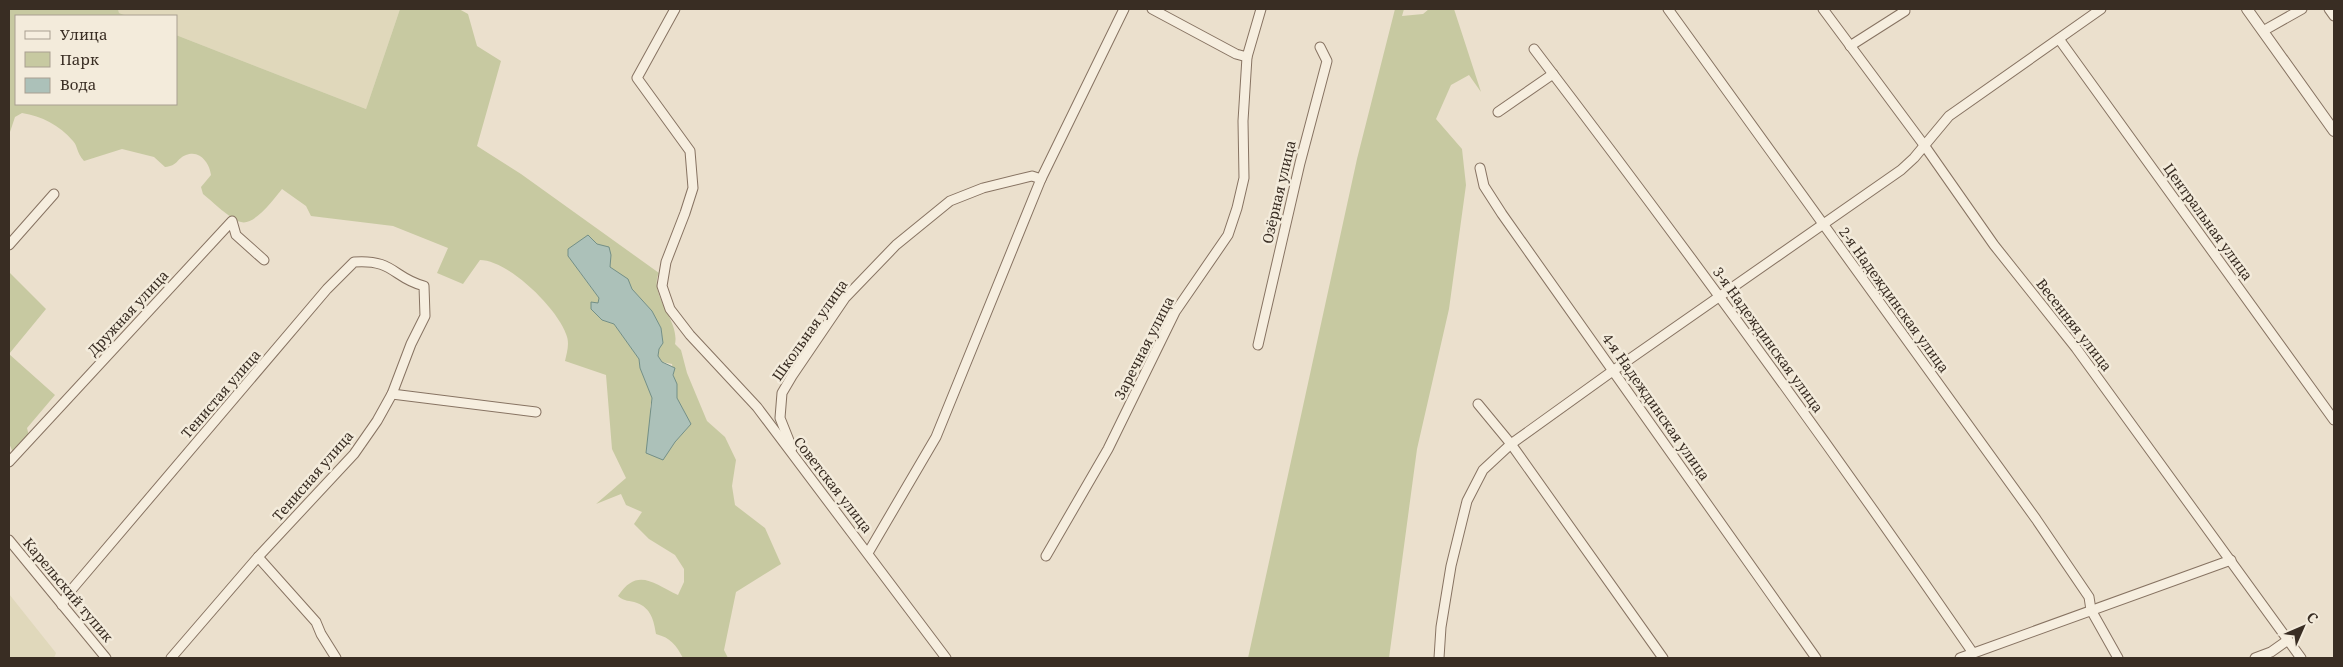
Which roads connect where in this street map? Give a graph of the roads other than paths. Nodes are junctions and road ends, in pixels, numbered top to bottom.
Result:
1 (675, 9) edge
2 (1124, 9) edge
3 (1152, 9) edge
4 (1260, 9) edge
5 (1668, 9) edge
6 (1823, 9) edge
7 (2101, 9) edge
8 (2247, 9) edge
9 (2302, 9) edge
10 (2329, 9) edge
11 (1905, 11) dead end
12 (2334, 16) edge
13 (2263, 31) junction
14 (2059, 39) junction
15 (1850, 46) junction
16 (1320, 47) dead end
17 (1534, 49) dead end
18 (1247, 57) junction
19 (1553, 74) junction
20 (1498, 112) dead end
21 (2334, 131) edge
22 (1924, 145) junction
23 (1480, 168) dead end
24 (1041, 179) junction
25 (54, 194) dead end
26 (1823, 224) junction
27 (9, 245) edge
28 (264, 260) dead end
29 (424, 286) joint
30 (1720, 297) junction
31 (1258, 345) dead end
32 (1614, 370) junction
33 (392, 394) junction
34 (1478, 404) dead end
35 (536, 412) dead end
36 (2334, 420) edge
37 (1511, 444) junction
38 (9, 462) edge
39 (811, 482) junction
40 (9, 540) edge
41 (868, 553) junction
42 (1046, 556) dead end
43 (258, 558) junction
44 (2230, 560) junction
45 (62, 605) junction
46 (2091, 610) junction
47 (2288, 640) junction
48 (1973, 653) junction
49 (1660, 657) edge
50 (106, 658) edge
51 (172, 658) edge
52 (336, 658) edge
53 (946, 658) edge
54 (1439, 658) edge
55 (1816, 658) edge
56 (1960, 658) edge
57 (2118, 658) edge
58 (2255, 658) edge
59 (2301, 658) edge

1 - 39 street, Советская улица
2 - 24 street
3 - 18 street
4 - 18 street, Заречная улица
5 - 26 street, 2-я Надеждинская улица
6 - 15 street, Весенняя улица
7 - 14 street
8 - 13 street
9 - 13 street
10 - 12 street
11 - 15 street
13 - 21 street
14 - 22 street
14 - 36 street, Центральная улица
15 - 22 street, Весенняя улица
16 - 31 street, Озёрная улица
17 - 19 street, 3-я Надеждинская улица
18 - 42 street, Заречная улица
19 - 20 street
19 - 30 street, 3-я Надеждинская улица
22 - 26 street
22 - 44 street, Весенняя улица
23 - 32 street, 4-я Надеждинская улица
24 - 39 street, Школьная улица
24 - 41 street
25 - 27 street
26 - 30 street
26 - 46 street, 2-я Надеждинская улица
28 - 38 street, Дружная улица
29 - 33 street, Тенисная улица
29 - 45 street, Тенистая улица
30 - 32 street
30 - 48 street, 3-я Надеждинская улица
32 - 37 street
32 - 55 street, 4-я Надеждинская улица
33 - 35 street
33 - 43 street, Тенисная улица
34 - 37 street
37 - 49 street
37 - 54 street
39 - 41 street, Советская улица
40 - 45 street, Карельский тупик
41 - 53 street, Советская улица
43 - 51 street, Тенисная улица
43 - 52 street
44 - 46 street
44 - 47 street, Весенняя улица
45 - 50 street, Карельский тупик
46 - 48 street
46 - 57 street, 2-я Надеждинская улица
47 - 58 street
47 - 59 street, Весенняя улица
48 - 56 street

